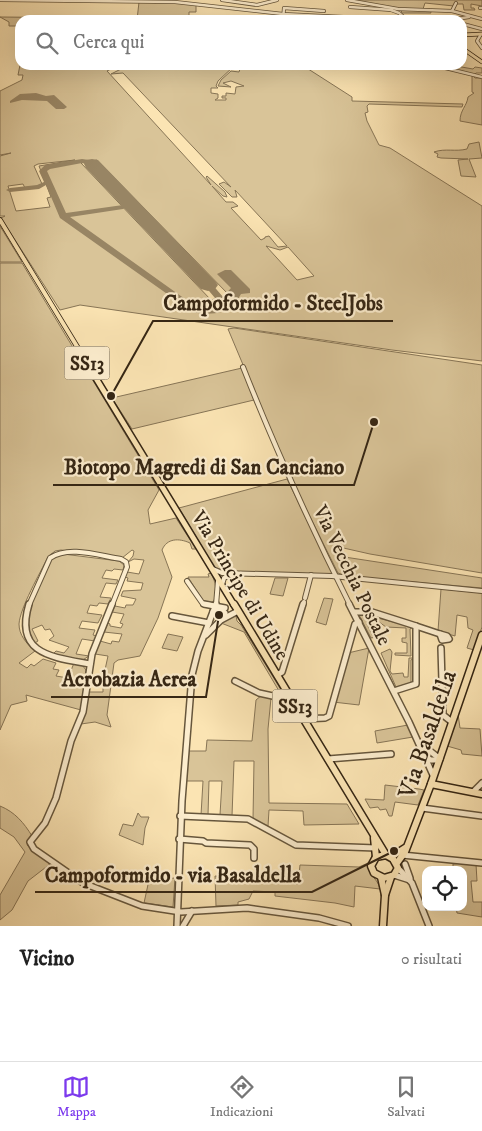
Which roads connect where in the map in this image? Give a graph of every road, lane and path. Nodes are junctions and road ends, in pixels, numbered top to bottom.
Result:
1 (0, 0) edge
2 (109, 0) edge
3 (222, 0) edge
4 (277, 0) edge
5 (347, 0) edge
6 (233, 2) junction
7 (456, 3) dead end
8 (264, 4) junction
9 (350, 6) dead end
10 (376, 6) junction
11 (226, 7) junction
12 (268, 9) dead end
13 (392, 10) junction
14 (324, 11) dead end
15 (452, 11) junction
16 (283, 14) junction
17 (306, 15) edge
18 (401, 15) edge
19 (472, 16) junction
20 (467, 17) edge
21 (482, 19) edge
22 (467, 25) edge
23 (482, 29) edge
24 (482, 34) edge
25 (467, 35) edge
26 (482, 48) edge
27 (467, 52) edge
28 (482, 62) edge
29 (453, 70) edge
30 (482, 77) edge
31 (0, 220) edge
32 (243, 367) dead end
33 (212, 568) junction
34 (235, 574) junction
35 (311, 575) junction
36 (337, 576) junction
37 (187, 581) dead end
38 (220, 582) junction
39 (482, 591) edge
40 (217, 608) junction
41 (237, 610) junction
42 (354, 612) junction
43 (212, 614) junction
44 (172, 616) dead end
45 (223, 619) junction
46 (209, 622) junction
47 (359, 622) junction
48 (216, 624) junction
49 (416, 626) junction
50 (440, 633) dead end
51 (482, 635) edge
52 (201, 644) junction
53 (441, 648) dead end
54 (90, 664) junction
55 (276, 675) junction
56 (235, 681) dead end
57 (394, 691) junction
58 (291, 700) junction
59 (303, 719) junction
60 (452, 722) junction
61 (417, 738) junction
62 (444, 747) junction
63 (429, 749) junction
64 (391, 754) dead end
65 (425, 757) junction
66 (328, 759) junction
67 (439, 759) junction
68 (432, 781) junction
69 (482, 784) edge
70 (473, 792) junction
71 (482, 794) edge
72 (422, 808) junction
73 (180, 816) junction
74 (482, 816) edge
75 (372, 832) junction
76 (179, 839) junction
77 (406, 846) junction
78 (376, 848) junction
79 (402, 855) junction
80 (388, 856) junction
81 (376, 857) junction
82 (254, 858) dead end
83 (482, 863) edge
84 (400, 865) junction
85 (392, 876) junction
86 (380, 877) junction
87 (411, 881) junction
88 (385, 895) junction
89 (178, 911) junction
90 (193, 911) junction
91 (177, 926) edge
92 (183, 926) edge
93 (348, 926) edge
94 (383, 926) edge
95 (429, 926) edge

1 - 2 street
2 - 11 street
3 - 6 street
4 - 8 street
5 - 10 street
6 - 8 street
6 - 11 street
7 - 15 street
8 - 12 street
9 - 13 street
10 - 13 street
10 - 15 street
11 - 16 street
13 - 18 street
14 - 16 street
15 - 19 street
16 - 17 street
19 - 20 street
19 - 21 street
22 - 23 street
24 - 25 main road
24 - 26 street
27 - 28 main road
29 - 30 street
31 - 33 main road, Via Principe di Udine / SS13
32 - 36 street, Via Vecchia Postale
33 - 34 street
33 - 38 main road, Via Principe di Udine / SS13
34 - 35 street
34 - 38 street
35 - 36 street
35 - 55 street
36 - 39 street
36 - 42 street, Via Vecchia Postale
37 - 40 street
38 - 40 street
38 - 41 main road, Via Principe di Udine / SS13
40 - 41 street
40 - 43 street
40 - 45 street
41 - 45 street
41 - 55 main road, Via Principe di Udine / SS13
42 - 47 street, Via Vecchia Postale
42 - 49 street
43 - 45 street
43 - 46 street
44 - 46 street
45 - 48 street
46 - 48 street
46 - 52 street
47 - 57 street, Via Vecchia Postale
47 - 59 street
48 - 52 street
49 - 50 street
49 - 57 street
51 - 60 main road, Via Basaldella
52 - 73 street
53 - 60 street
54 - 54 street
54 - 89 street
55 - 58 main road, Via Principe di Udine / SS13
56 - 58 street
57 - 61 street, Via Vecchia Postale
58 - 59 main road, Via Principe di Udine / SS13
59 - 66 main road, Via Principe di Udine / SS13
60 - 62 main road, Via Basaldella
61 - 63 street, Via Vecchia Postale
61 - 65 street, Via Vecchia Postale
62 - 63 street
62 - 67 main road, Via Basaldella
63 - 67 street, Via Vecchia Postale
64 - 66 street
65 - 67 street
65 - 68 street, Via Vecchia Postale
66 - 75 main road, Via Principe di Udine / SS13
67 - 68 main road, Via Basaldella
68 - 70 main road
68 - 72 main road, Via Basaldella
69 - 70 street
70 - 71 main road
72 - 74 street
72 - 77 main road, Via Basaldella
73 - 76 street
73 - 78 street
75 - 78 main road, Via Principe di Udine / SS13
75 - 80 main road, Via Principe di Udine / SS13
76 - 82 street
76 - 89 street
77 - 79 main road, Via Basaldella
77 - 80 main road
78 - 81 main road, Via Principe di Udine / SS13
79 - 83 street
79 - 84 main road, Via Basaldella
80 - 81 main road
80 - 84 main road, Via Principe di Udine / SS13
81 - 86 main road, Via Principe di Udine / SS13
84 - 85 main road, SS13
84 - 87 street
85 - 86 main road
85 - 87 street
85 - 88 main road, SS13
86 - 88 main road, SS13
87 - 95 street
88 - 94 main road, SS13
89 - 90 street
89 - 91 street
90 - 92 street
90 - 93 street

